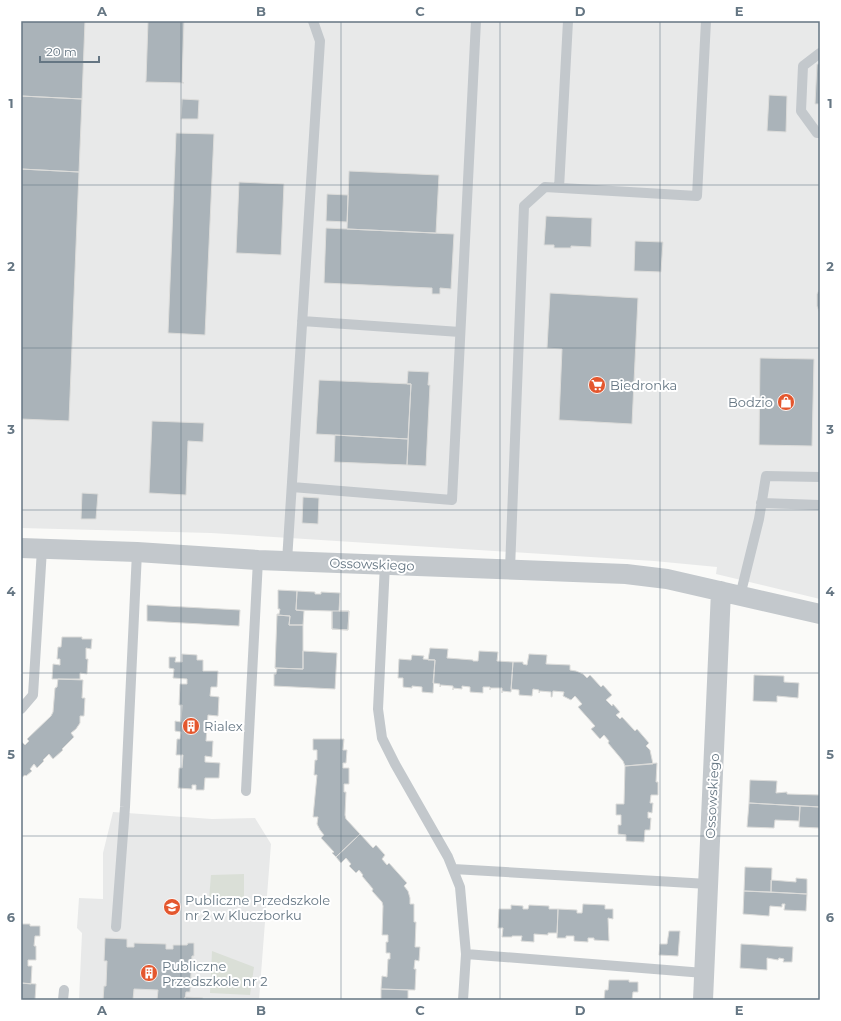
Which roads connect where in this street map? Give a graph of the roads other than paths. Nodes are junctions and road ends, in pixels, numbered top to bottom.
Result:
1 (312, 21) edge
2 (476, 21) edge
3 (568, 21) edge
4 (706, 21) edge
5 (820, 53) edge
6 (820, 133) edge
7 (559, 188) junction
8 (302, 322) junction
9 (460, 332) junction
10 (820, 477) edge
11 (292, 487) junction
12 (761, 503) junction
13 (820, 505) edge
14 (21, 548) edge
15 (42, 549) junction
16 (138, 552) junction
17 (258, 560) junction
18 (287, 561) junction
19 (385, 564) junction
20 (510, 569) junction
21 (731, 593) junction
22 (820, 614) edge
23 (21, 709) edge
24 (246, 791) dead end
25 (453, 869) junction
26 (708, 884) junction
27 (116, 927) dead end
28 (466, 954) junction
29 (704, 973) junction
30 (463, 1000) edge
31 (703, 1000) edge

1 - 8 lane
2 - 9 lane
3 - 7 lane
4 - 7 lane
5 - 6 lane
7 - 20 lane
8 - 9 lane
8 - 11 lane
9 - 11 lane
10 - 12 lane
11 - 18 lane
12 - 13 lane
12 - 21 lane
14 - 15 street, Ossowskiego
15 - 16 street, Ossowskiego
15 - 23 lane
16 - 17 street, Ossowskiego
16 - 27 lane
17 - 18 street, Ossowskiego
17 - 24 lane
18 - 19 street, Ossowskiego
19 - 20 street, Ossowskiego
19 - 25 lane
20 - 21 street, Ossowskiego
21 - 22 street, Ossowskiego
21 - 26 street, Ossowskiego
25 - 26 lane
25 - 28 lane
26 - 29 street, Ossowskiego
28 - 29 lane
28 - 30 lane
29 - 31 street, Ossowskiego

